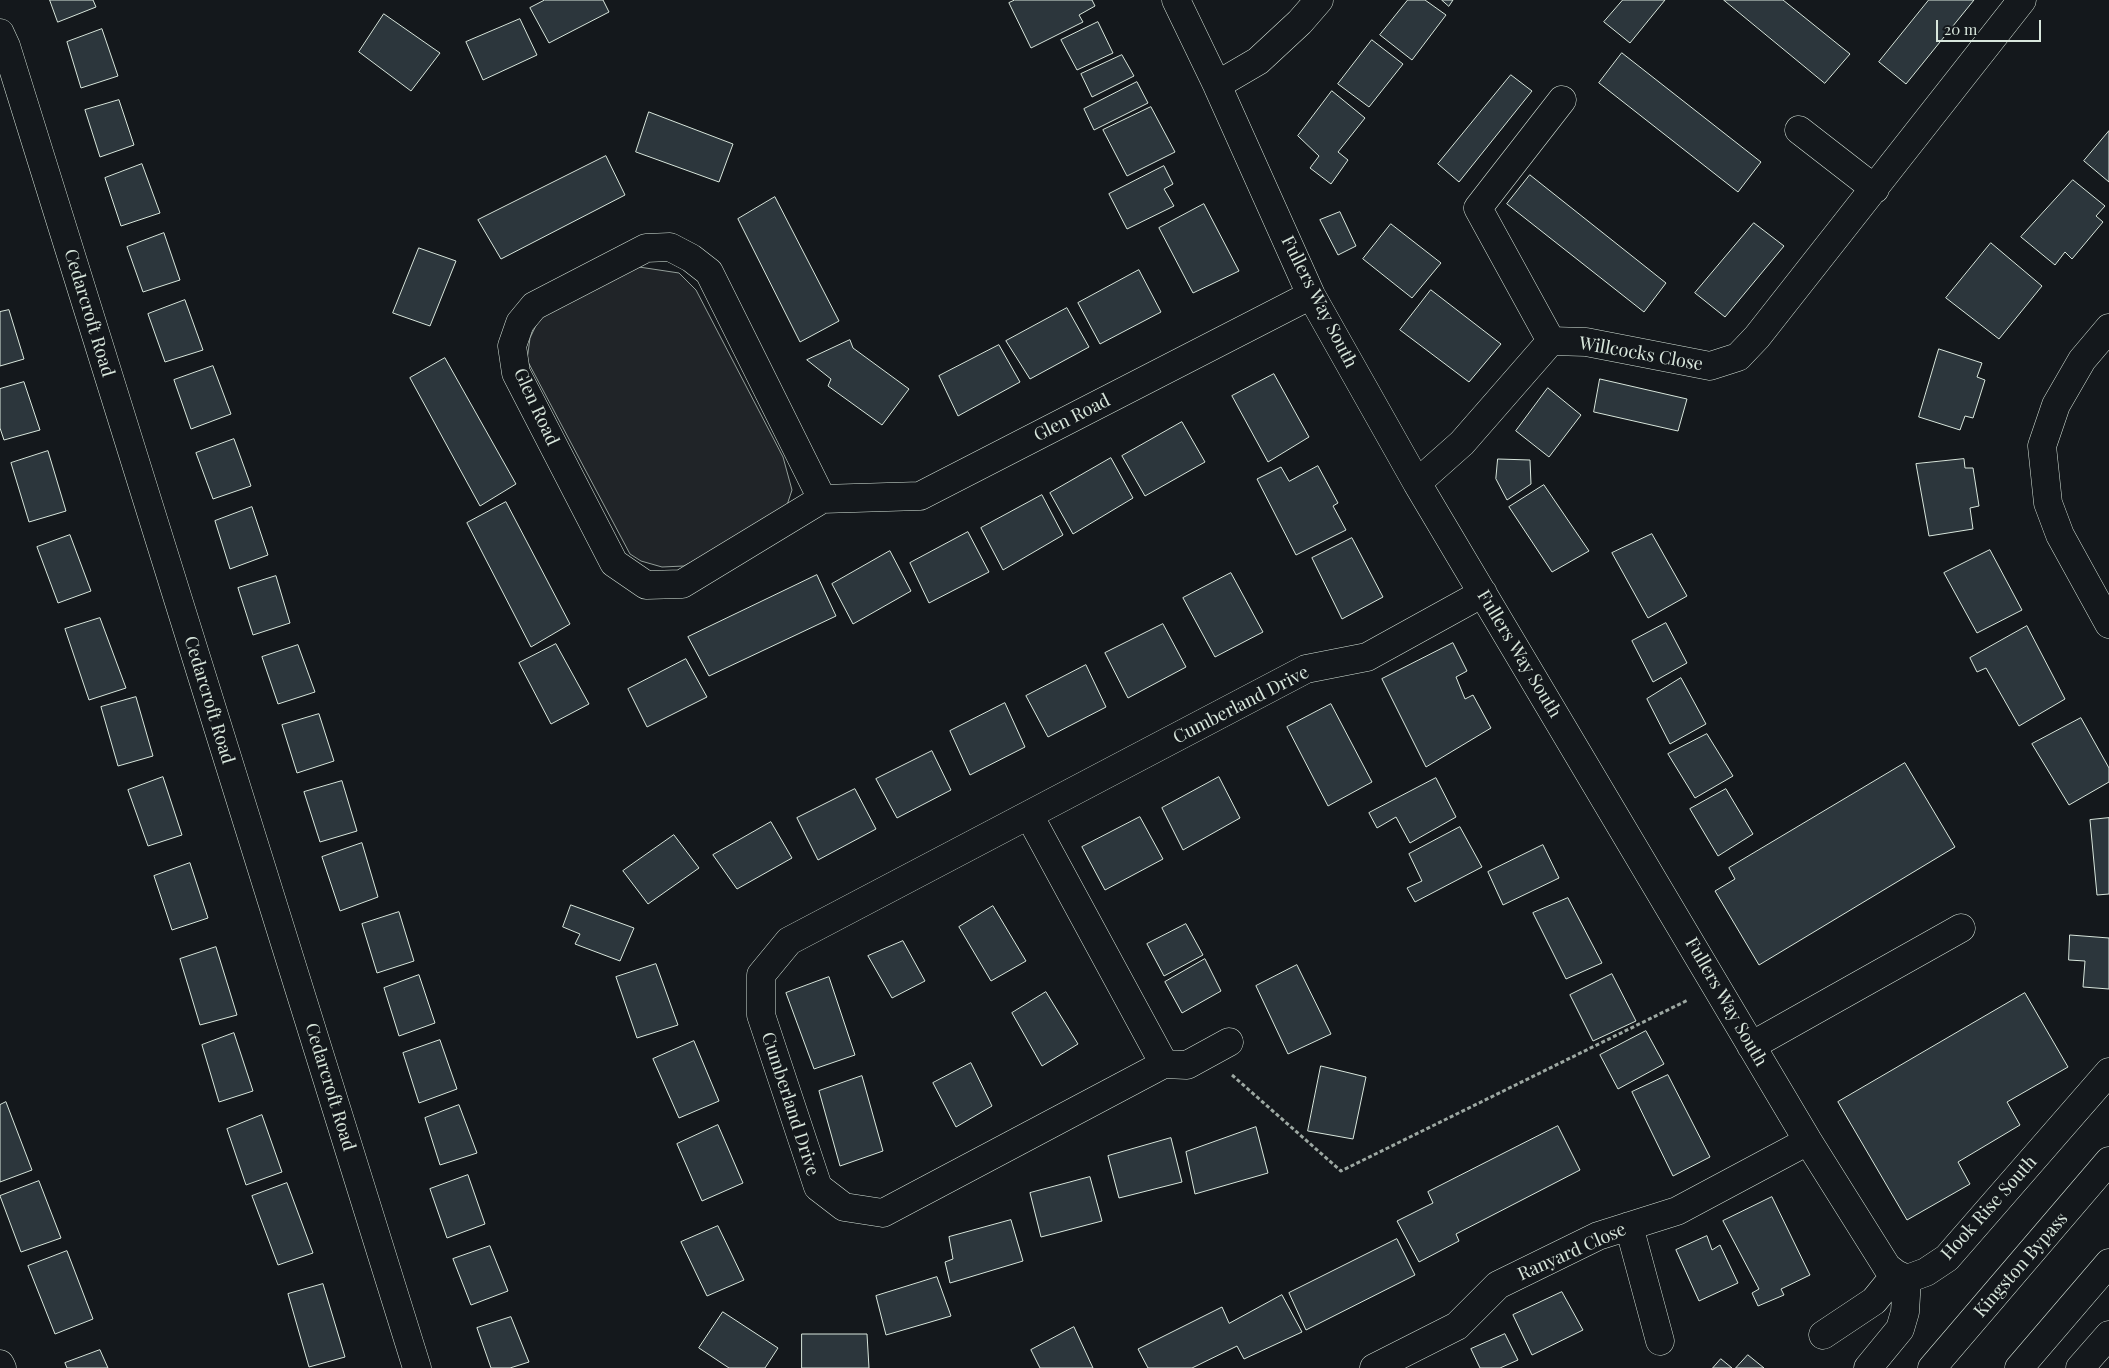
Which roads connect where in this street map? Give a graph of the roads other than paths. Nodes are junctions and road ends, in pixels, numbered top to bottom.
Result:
1 (1176, 0) edge
2 (1319, 0) edge
3 (2022, 0) edge
4 (0, 32) edge
5 (1218, 85) junction
6 (1562, 100) dead end
7 (1799, 130) dead end
8 (1875, 189) junction
9 (1311, 295) junction
10 (2109, 328) edge
11 (1551, 341) junction
12 (1417, 483) junction
13 (822, 499) junction
14 (1483, 594) junction
15 (2109, 624) edge
16 (1028, 815) junction
17 (1961, 928) dead end
18 (1752, 1046) junction
19 (1218, 1048) road end
20 (1164, 1064) junction
21 (2109, 1072) edge
22 (1808, 1141) junction
23 (2109, 1162) edge
24 (1629, 1226) junction
25 (2109, 1262) edge
26 (1902, 1277) junction
27 (1823, 1335) dead end
28 (2109, 1335) edge
29 (1660, 1341) dead end
30 (0, 1364) edge
31 (2, 1368) edge
32 (417, 1368) edge
33 (1374, 1368) edge
34 (1868, 1368) edge
35 (1932, 1368) edge
36 (2019, 1368) edge
37 (2080, 1368) edge

1 - 5 main road, Fullers Way South
2 - 5 main road
3 - 8 main road, Willcocks Close
4 - 32 main road, Cedarcroft Road
5 - 9 main road, Fullers Way South
6 - 11 main road
7 - 8 main road
8 - 11 main road, Willcocks Close
9 - 12 main road, Fullers Way South
9 - 13 main road, Glen Road
10 - 15 main road
11 - 12 main road
12 - 14 main road, Fullers Way South
13 - 13 main road, Glen Road
14 - 16 main road, Cumberland Drive
14 - 18 main road, Fullers Way South
16 - 20 main road
16 - 20 main road, Cumberland Drive
17 - 18 main road
18 - 22 main road, Fullers Way South
19 - 20 main road, Cumberland Drive
21 - 26 main road, Hook Rise South
22 - 24 main road, Ranyard Close
22 - 26 main road, Fullers Way South
23 - 35 main road, Kingston Bypass
24 - 29 main road
24 - 33 main road, Ranyard Close
25 - 36 main road
26 - 27 main road
26 - 34 main road
28 - 37 main road
30 - 31 main road

